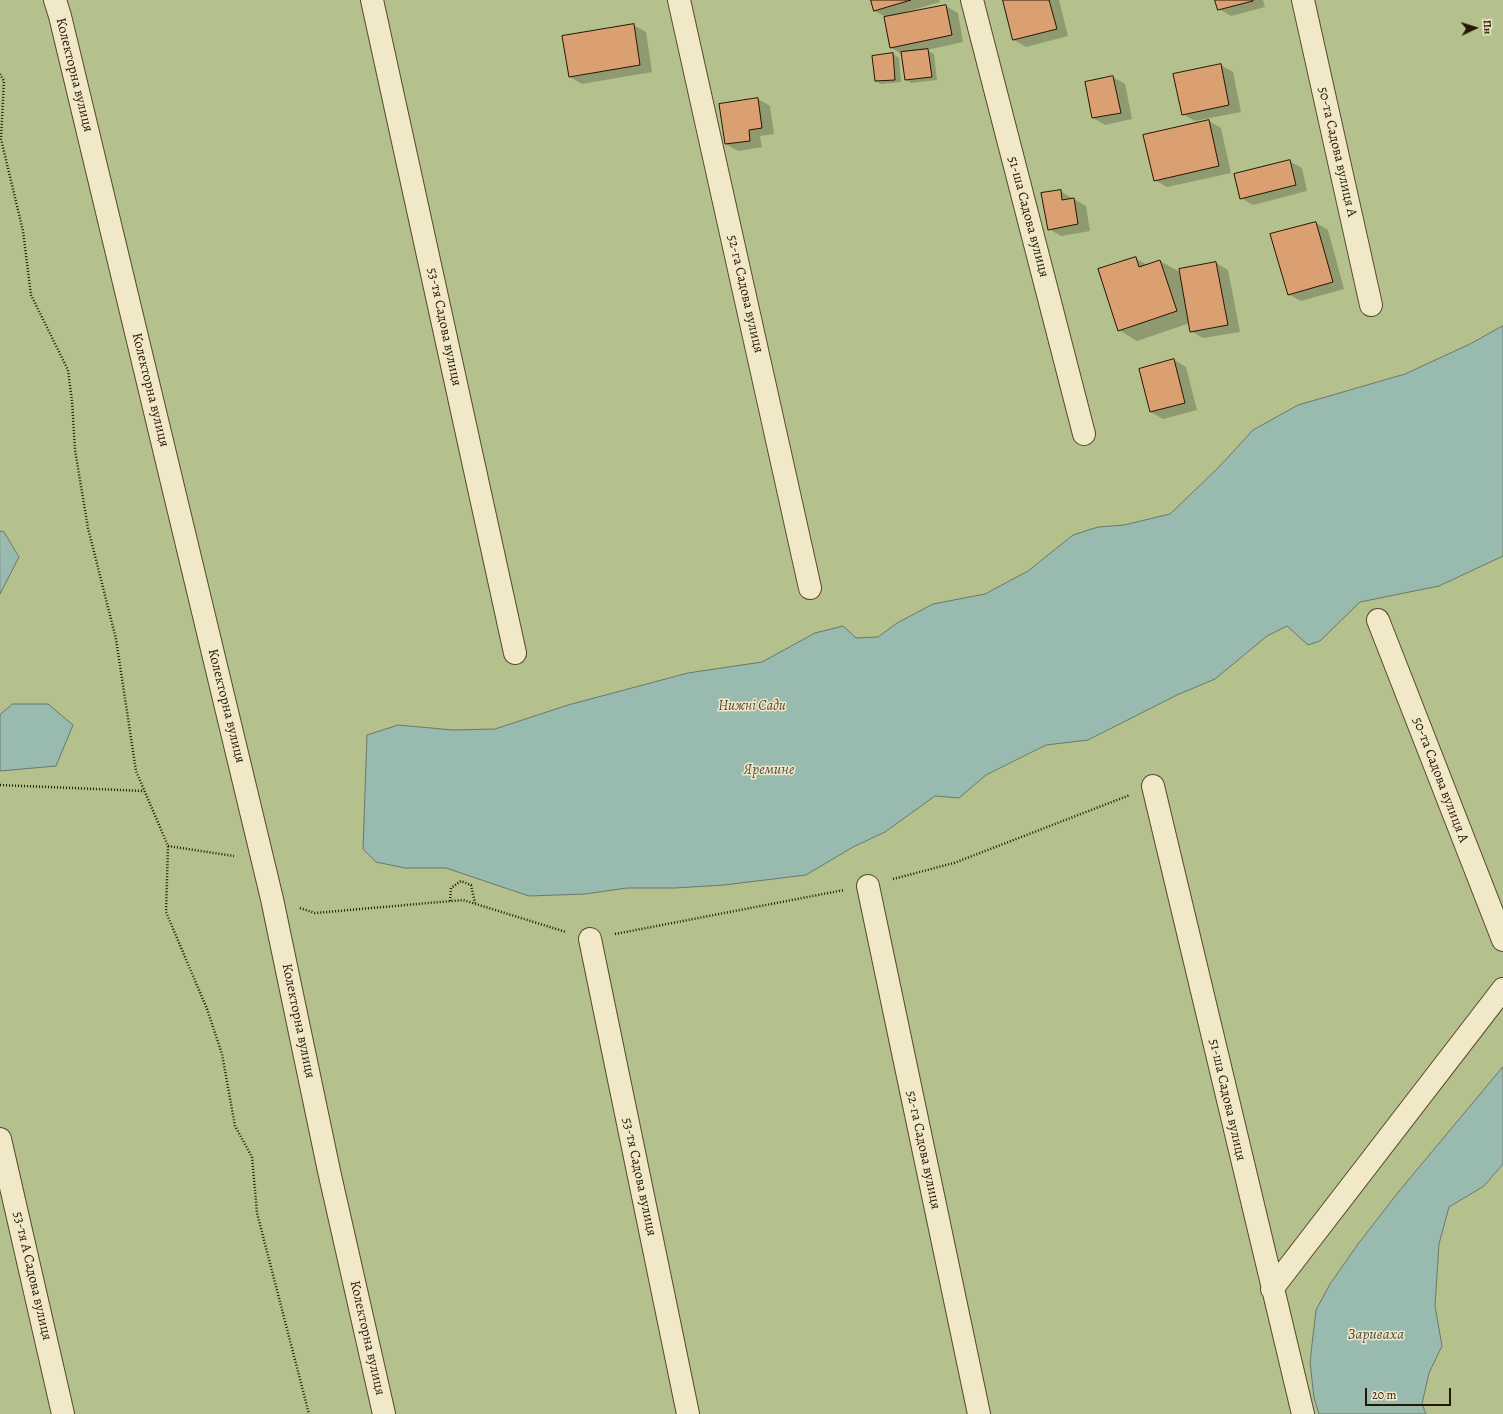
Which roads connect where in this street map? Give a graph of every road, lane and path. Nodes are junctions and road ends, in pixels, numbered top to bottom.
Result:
1 (55, 0) edge
2 (372, 0) edge
3 (679, 0) edge
4 (972, 0) edge
5 (1303, 0) edge
6 (0, 74) edge
7 (1371, 305) dead end
8 (1084, 434) dead end
9 (810, 588) dead end
10 (1378, 620) dead end
11 (515, 653) dead end
12 (0, 785) edge
13 (1152, 786) joint
14 (144, 791) junction
15 (168, 846) junction
16 (263, 860) junction
17 (868, 886) junction
18 (272, 899) junction
19 (450, 901) junction
20 (476, 904) junction
21 (590, 939) junction
22 (1503, 940) edge
23 (1503, 989) edge
24 (0, 1139) edge
25 (1272, 1289) junction
26 (63, 1414) edge
27 (310, 1414) edge
28 (384, 1414) edge
29 (688, 1414) edge
30 (979, 1414) edge
31 (1303, 1414) edge

1 - 16 street, Колекторна вулиця
2 - 11 street, 53-тя Садова вулиця
3 - 9 street, 52-га Садова вулиця
4 - 8 street, 51-ша Садова вулиця
5 - 7 street, 50-та Садова вулиця А
6 - 14 path
10 - 22 street, 50-та Садова вулиця А
12 - 14 path
13 - 17 path
13 - 25 street, 51-ша Садова вулиця
14 - 15 path
15 - 16 path
15 - 27 path
16 - 18 street, Колекторна вулиця
17 - 21 path
17 - 30 street, 52-га Садова вулиця
18 - 19 path
18 - 28 street, Колекторна вулиця
19 - 20 path
19 - 20 path
20 - 21 path
21 - 29 street, 53-тя Садова вулиця
23 - 25 street
24 - 26 street, 53-тя А Садова вулиця
25 - 31 street, 51-ша Садова вулиця

